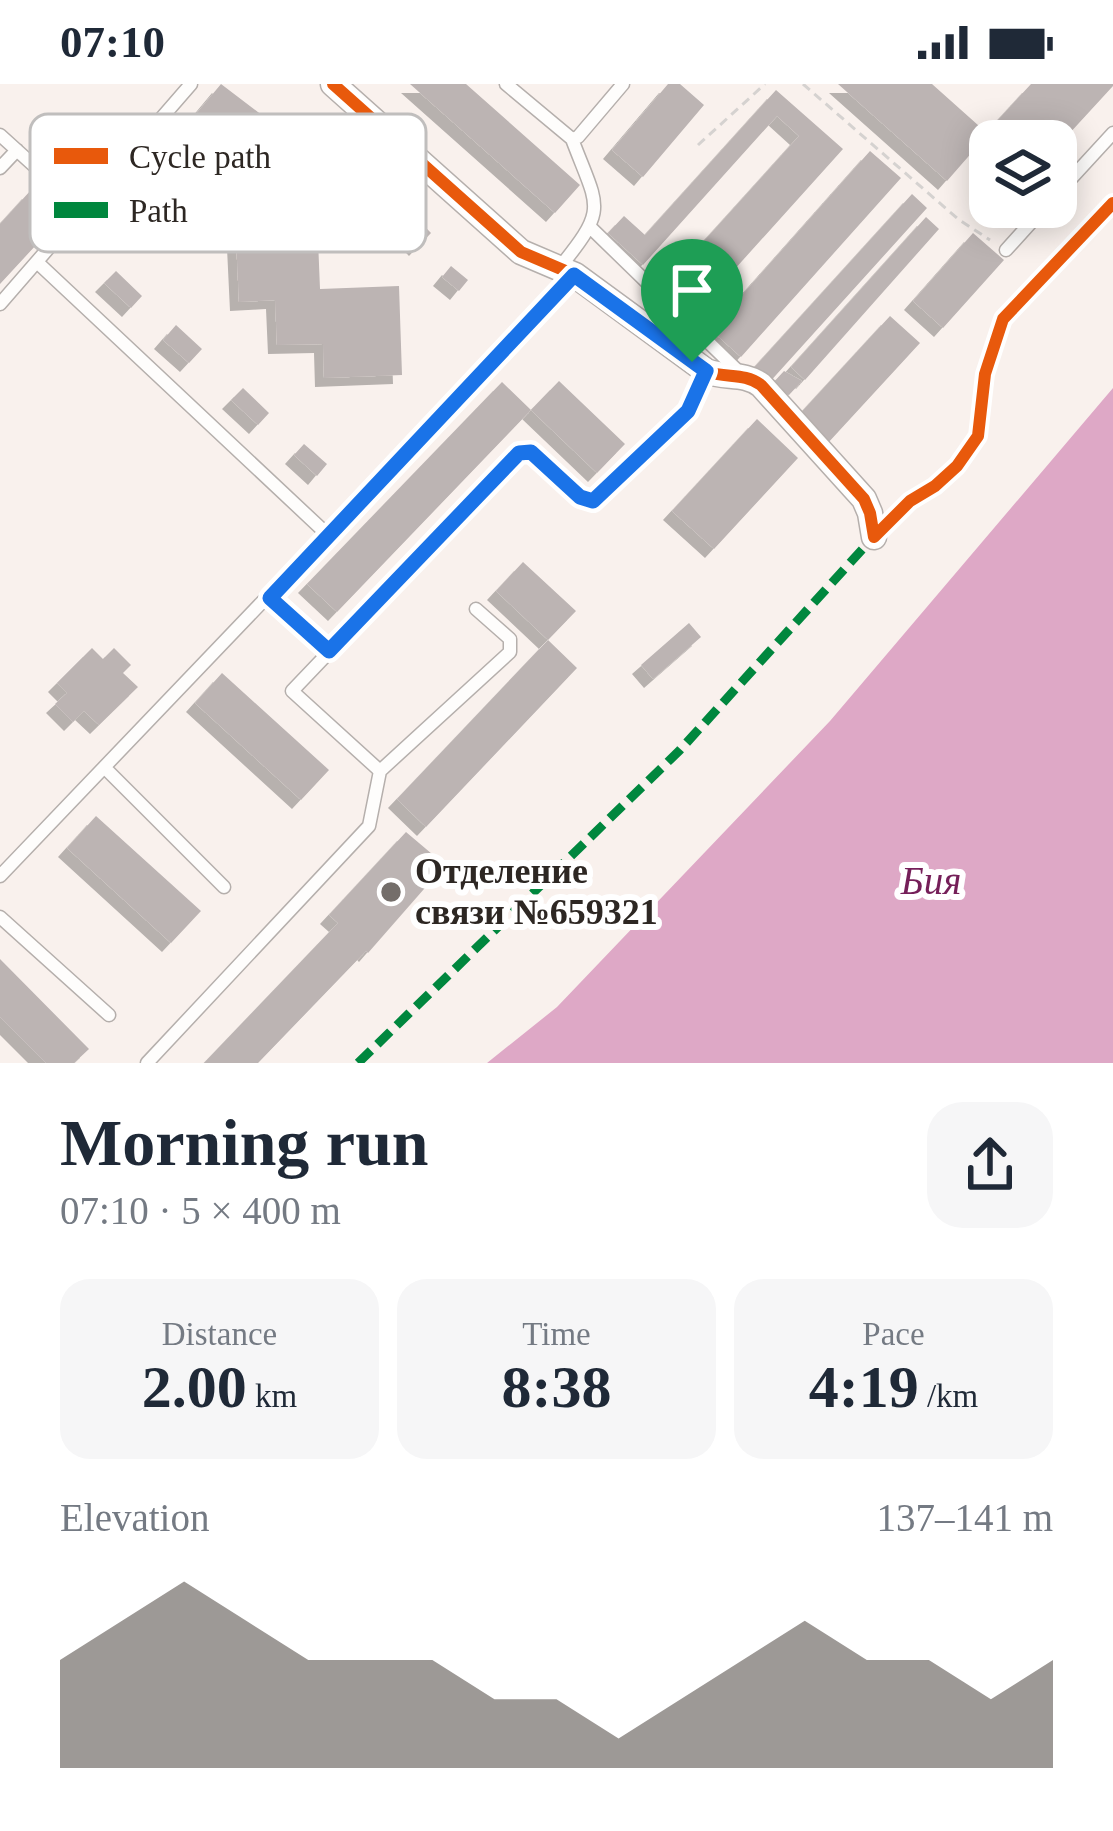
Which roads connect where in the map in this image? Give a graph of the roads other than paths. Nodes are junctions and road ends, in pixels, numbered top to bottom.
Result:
1 (191, 84) edge
2 (333, 84) edge
3 (506, 84) edge
4 (623, 84) edge
5 (166, 114) edge
6 (367, 114) edge
7 (1113, 133) edge
8 (0, 135) edge
9 (572, 139) junction
10 (17, 150) junction
11 (30, 162) edge
12 (426, 167) edge
13 (0, 168) edge
14 (1077, 172) edge
15 (591, 228) junction
16 (1026, 228) edge
17 (1006, 250) road end
18 (48, 252) edge
19 (38, 263) junction
20 (567, 271) junction
21 (0, 304) edge
22 (706, 371) junction
23 (738, 371) dead end
24 (329, 536) junction
25 (874, 537) dead end
26 (270, 598) junction
27 (476, 609) dead end
28 (329, 651) junction
29 (106, 769) junction
30 (380, 771) junction
31 (0, 876) edge
32 (224, 887) dead end
33 (0, 917) edge
34 (109, 1015) dead end
35 (147, 1063) edge

1 - 5 lane
2 - 6 street
3 - 9 lane
4 - 9 lane
7 - 14 lane
8 - 10 lane
9 - 15 lane
10 - 11 lane
10 - 13 lane
12 - 20 street
15 - 20 lane
15 - 23 lane
16 - 17 lane
18 - 19 lane
19 - 21 lane
19 - 24 lane
20 - 22 street
20 - 24 lane
22 - 25 street
22 - 28 lane
24 - 26 lane
26 - 28 lane
26 - 29 lane
27 - 30 lane
28 - 30 lane
29 - 31 lane
29 - 32 lane
30 - 35 lane
33 - 34 lane

